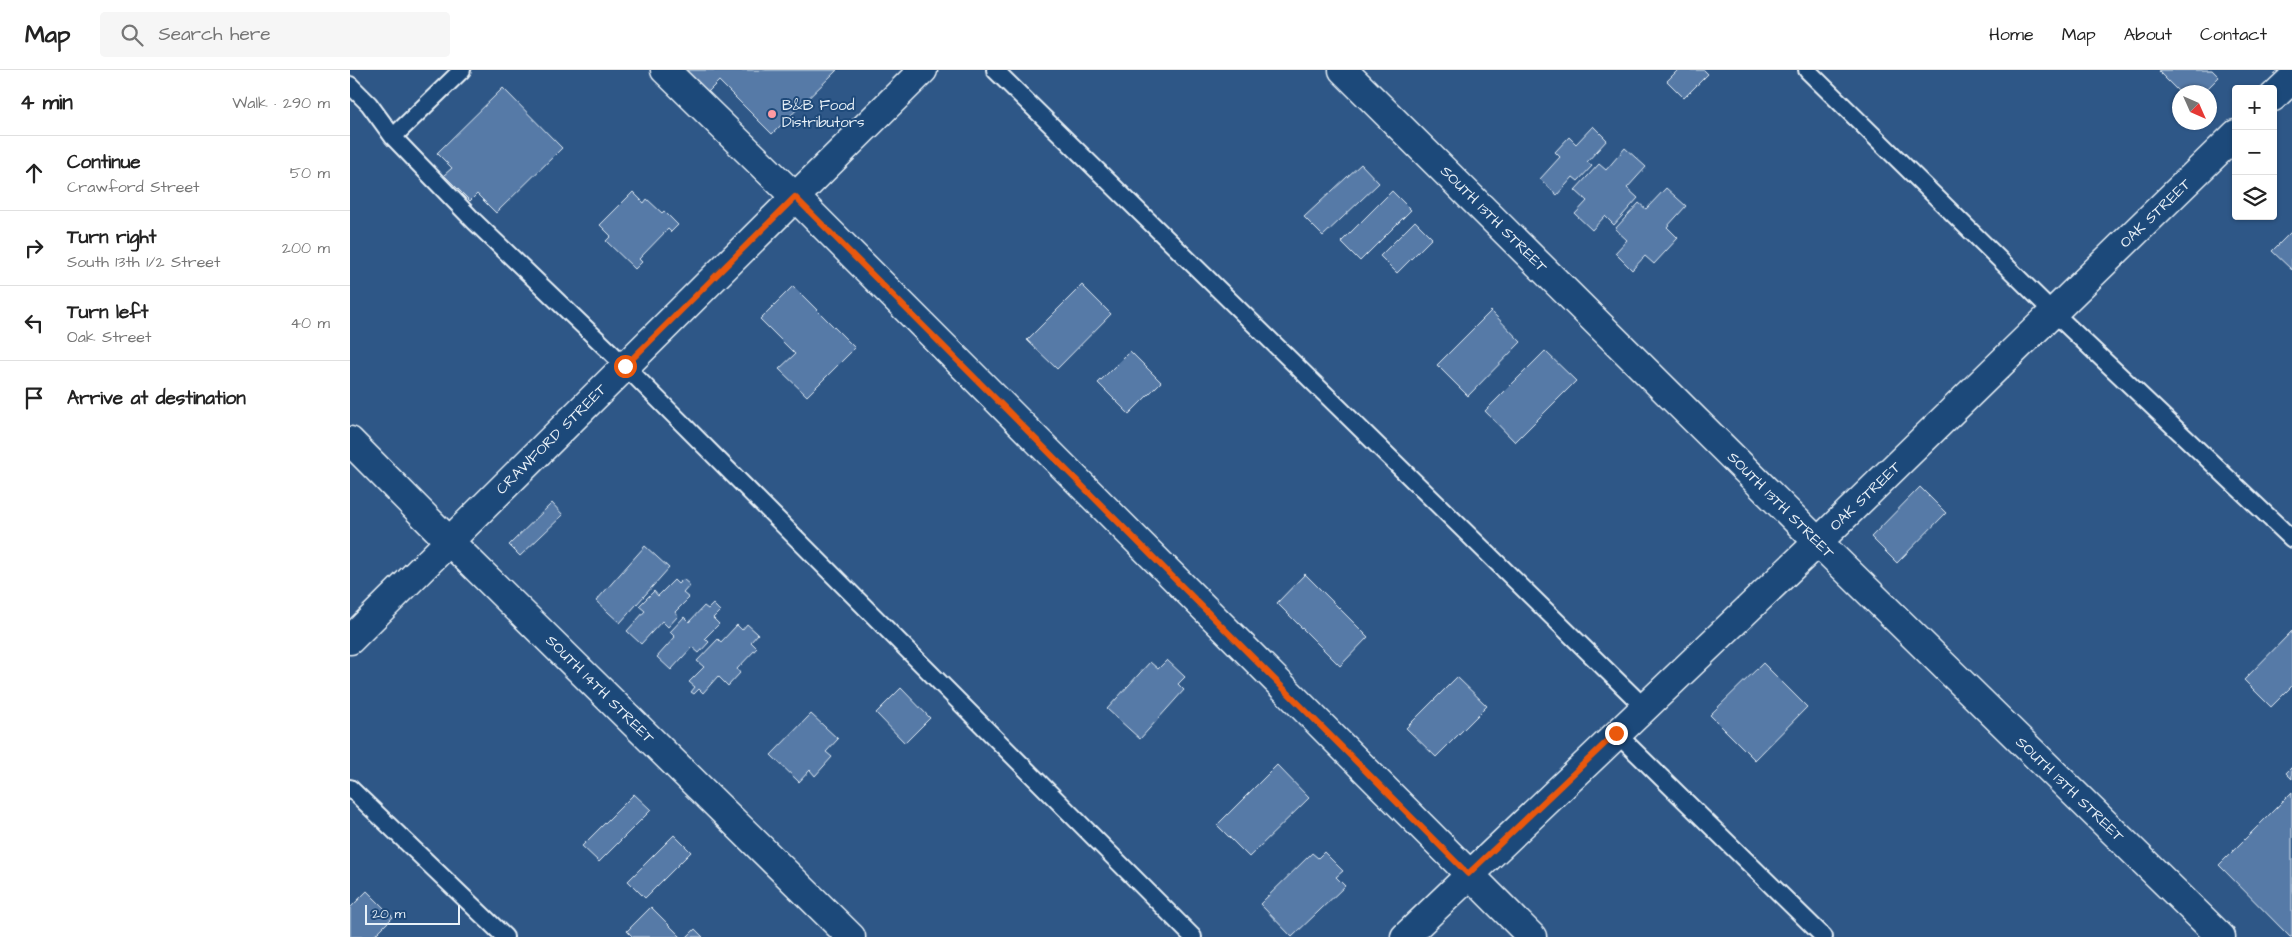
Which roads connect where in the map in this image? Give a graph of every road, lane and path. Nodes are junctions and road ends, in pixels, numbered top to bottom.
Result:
1 (462, 70) edge
2 (665, 70) edge
3 (923, 70) edge
4 (995, 70) edge
5 (1343, 70) edge
6 (1807, 70) edge
7 (2283, 70) edge
8 (2292, 79) edge
9 (350, 85) edge
10 (2277, 93) edge
11 (393, 137) junction
12 (2232, 138) edge
13 (795, 197) junction
14 (2053, 312) junction
15 (625, 366) junction
16 (350, 441) edge
17 (2292, 539) edge
18 (449, 541) junction
19 (1818, 542) junction
20 (350, 640) edge
21 (1644, 707) junction
22 (1616, 733) junction
23 (350, 788) edge
24 (1468, 874) junction
25 (505, 937) edge
26 (851, 937) edge
27 (1193, 937) edge
28 (1405, 937) edge
29 (1532, 937) edge
30 (1824, 937) edge
31 (2221, 937) edge

1 - 11 lane
2 - 13 street
3 - 13 street, CRAWFORD STREET
4 - 21 lane
5 - 19 street, SOUTH 13TH STREET
6 - 14 lane
7 - 8 street
8 - 10 street
9 - 11 lane
11 - 15 lane
12 - 14 street, OAK STREET
13 - 15 street, CRAWFORD STREET
13 - 24 street
14 - 17 lane
14 - 19 street, OAK STREET
15 - 18 street, CRAWFORD STREET
15 - 27 lane
16 - 18 street, SOUTH 14TH STREET
18 - 20 street, CRAWFORD STREET
18 - 26 street, SOUTH 14TH STREET
19 - 21 street, OAK STREET
19 - 31 street, SOUTH 13TH STREET
21 - 22 street, OAK STREET
22 - 24 street, OAK STREET
22 - 30 lane
23 - 25 lane
24 - 28 street, OAK STREET
24 - 29 street

